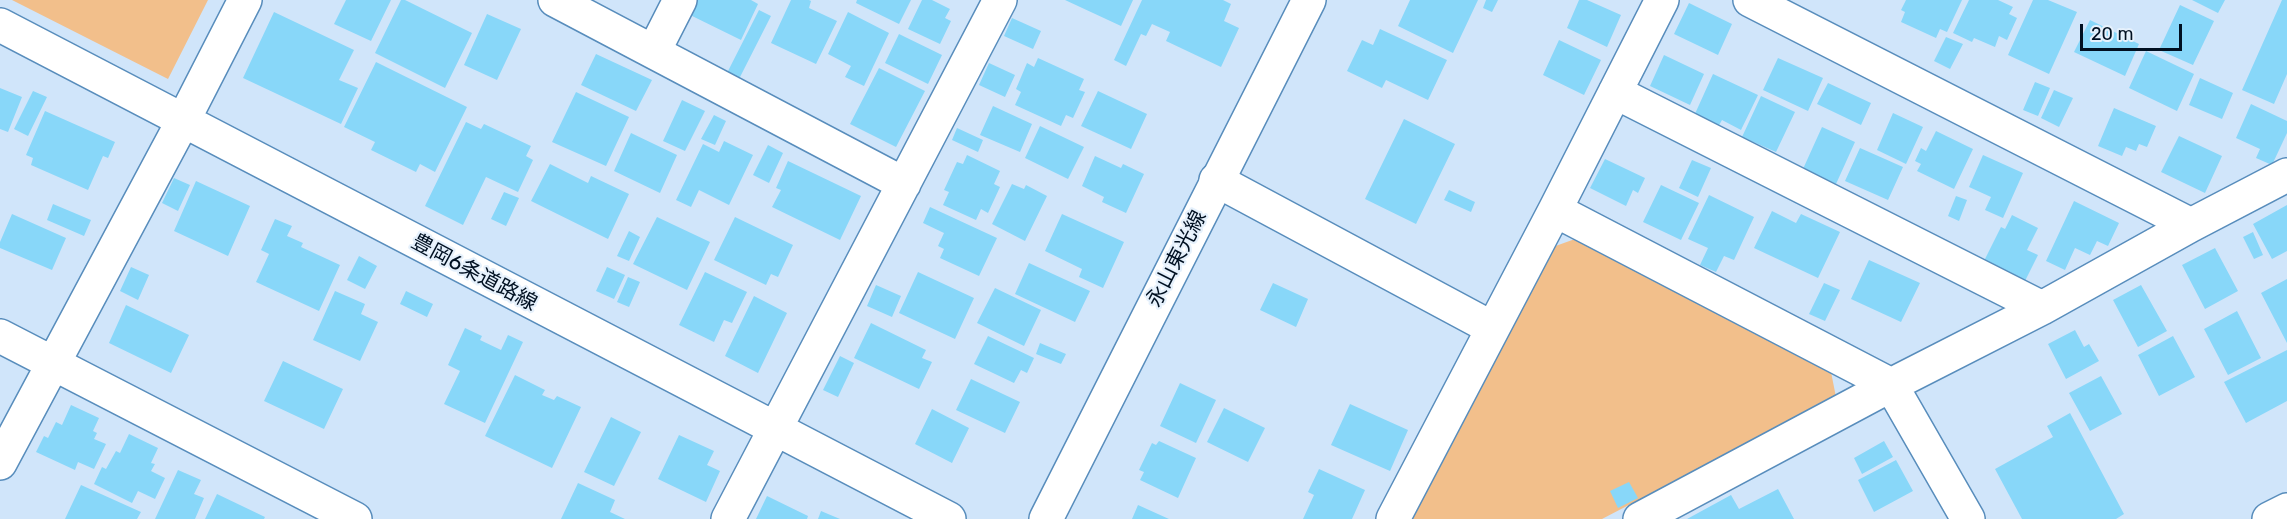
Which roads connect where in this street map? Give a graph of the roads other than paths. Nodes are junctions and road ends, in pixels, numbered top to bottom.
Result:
1 (245, 0) edge
2 (555, 0) edge
3 (680, 0) edge
4 (1000, 0) edge
5 (1309, 0) edge
6 (1662, 0) edge
7 (1750, 0) edge
8 (0, 25) edge
9 (654, 51) junction
10 (1615, 92) junction
11 (183, 121) junction
12 (2287, 175) edge
13 (1216, 180) junction
14 (904, 184) junction
15 (1555, 210) junction
16 (2191, 225) junction
17 (2042, 308) junction
18 (1492, 328) junction
19 (0, 336) edge
20 (52, 362) junction
21 (1891, 385) junction
22 (774, 429) junction
23 (0, 463) edge
24 (2287, 510) edge
25 (355, 519) edge
26 (728, 519) edge
27 (949, 519) edge
28 (1046, 519) edge
29 (1392, 519) edge
30 (1640, 519) edge
31 (1968, 519) edge
32 (2269, 519) edge

1 - 11 street
2 - 9 street
3 - 9 street
4 - 14 street
5 - 13 street, 永山東光線
6 - 10 street
7 - 16 street
8 - 11 street, 豊岡6条道路線
9 - 14 street
10 - 15 street
10 - 17 street
11 - 20 street
11 - 22 street, 豊岡6条道路線
12 - 16 street
13 - 18 street
13 - 28 street, 永山東光線
14 - 22 street
15 - 18 street
15 - 21 street
16 - 17 street
17 - 21 street
18 - 29 street
19 - 20 street
20 - 23 street
20 - 25 street
21 - 30 street
21 - 31 street
22 - 26 street
22 - 27 street, 豊岡6条道路線
24 - 32 street

